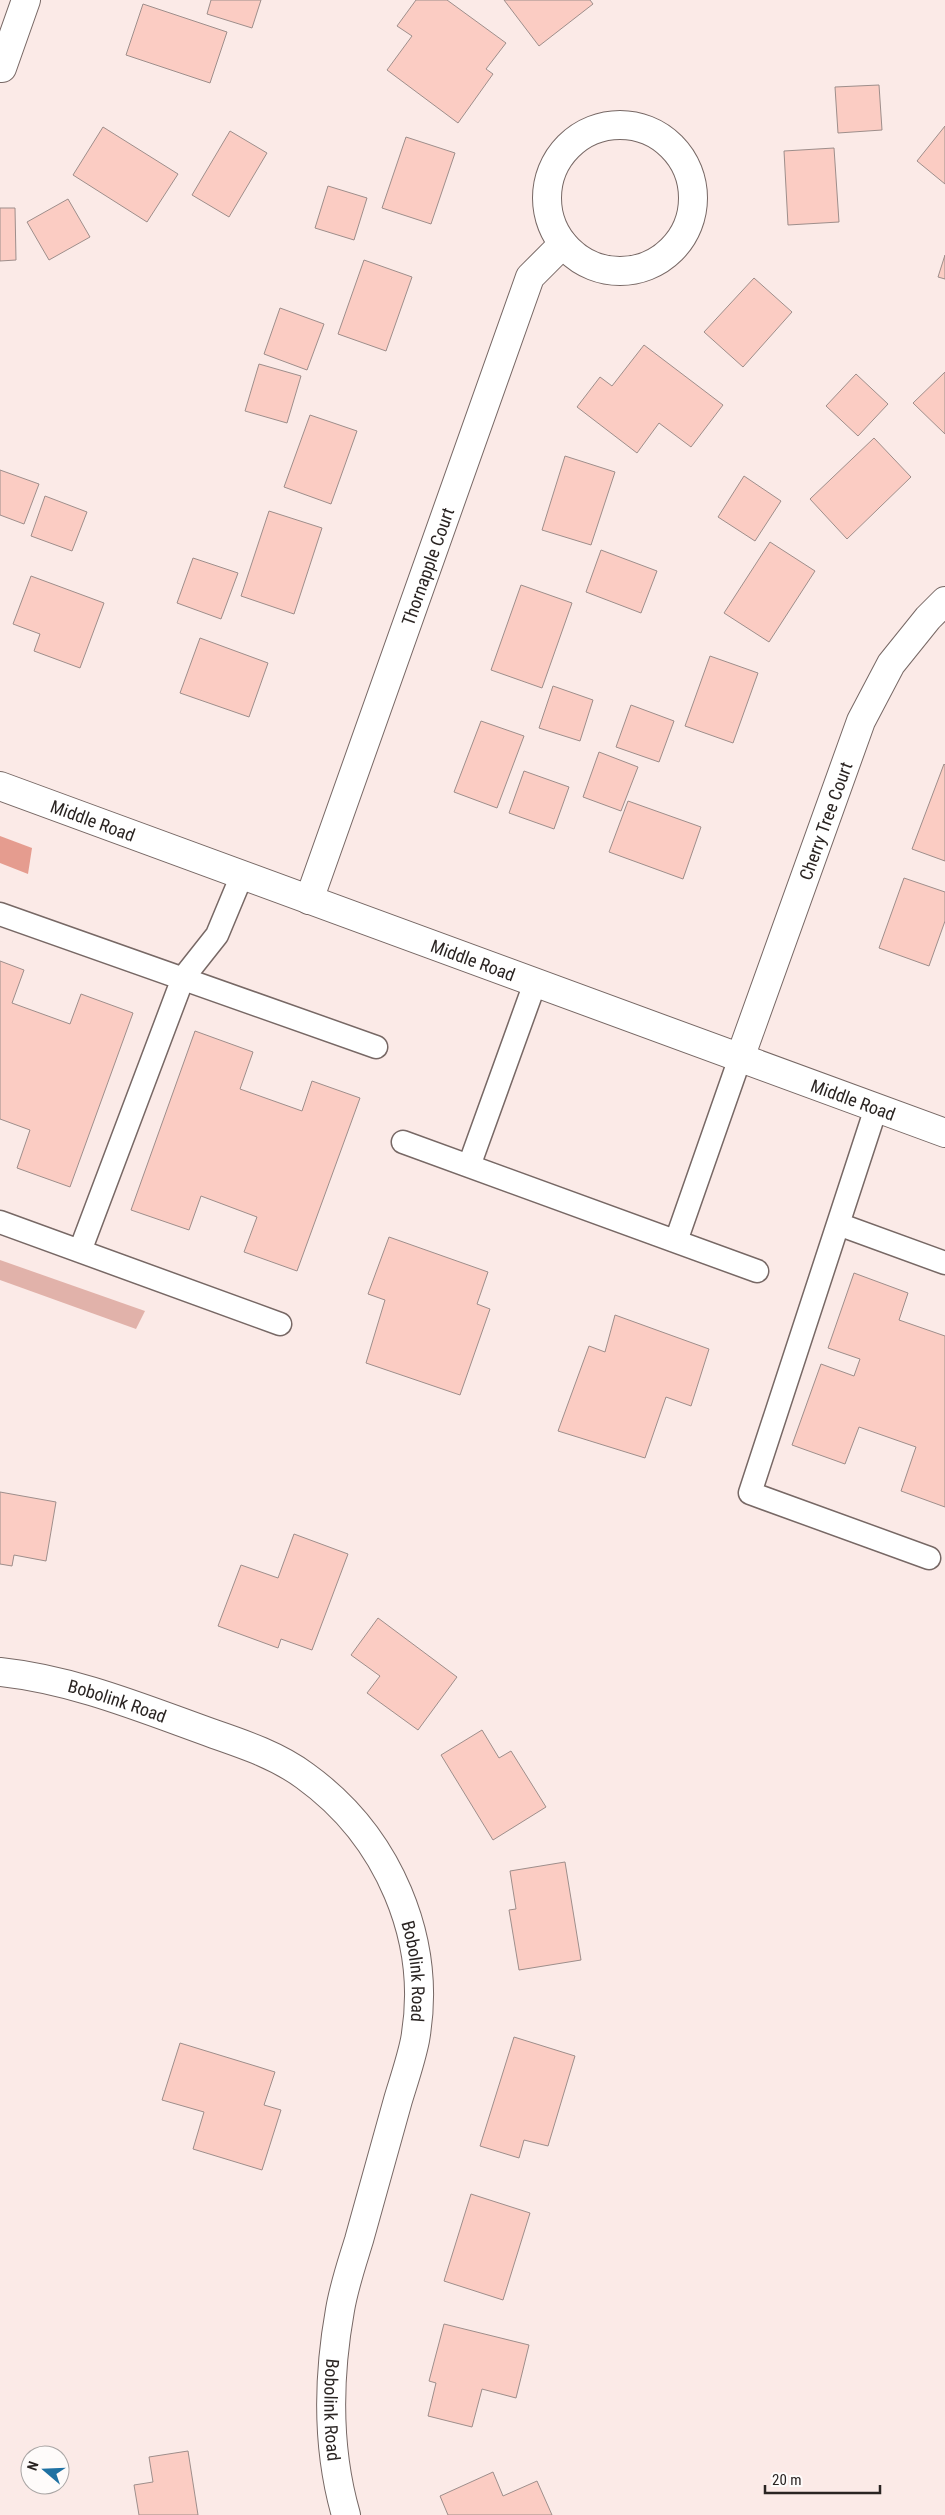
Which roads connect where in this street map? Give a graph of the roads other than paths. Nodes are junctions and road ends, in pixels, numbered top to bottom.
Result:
1 (26, 0) edge
2 (1, 67) edge
3 (563, 244) junction
4 (945, 601) edge
5 (0, 786) edge
6 (242, 875) junction
7 (309, 900) junction
8 (0, 914) edge
9 (183, 978) junction
10 (535, 983) junction
11 (376, 1046) dead end
12 (740, 1058) junction
13 (876, 1108) junction
14 (945, 1133) edge
15 (402, 1142) dead end
16 (470, 1166) junction
17 (0, 1222) edge
18 (838, 1224) junction
19 (676, 1241) junction
20 (80, 1251) junction
21 (945, 1263) edge
22 (757, 1271) dead end
23 (280, 1324) dead end
24 (929, 1558) dead end
25 (0, 1672) edge
26 (346, 2515) edge

1 - 2 street
3 - 3 street
3 - 7 street, Thornapple Court
4 - 12 street, Cherry Tree Court
5 - 6 street, Middle Road
6 - 7 street, Middle Road
6 - 9 lane
7 - 10 street, Middle Road
8 - 9 lane
9 - 11 lane
9 - 20 lane
10 - 12 street, Middle Road
10 - 16 lane
12 - 13 street, Middle Road
12 - 19 lane
13 - 14 street, Middle Road
13 - 18 lane
15 - 16 lane
16 - 19 lane
17 - 20 lane
18 - 21 lane
18 - 24 lane
19 - 22 lane
20 - 23 lane
25 - 26 street, Bobolink Road

